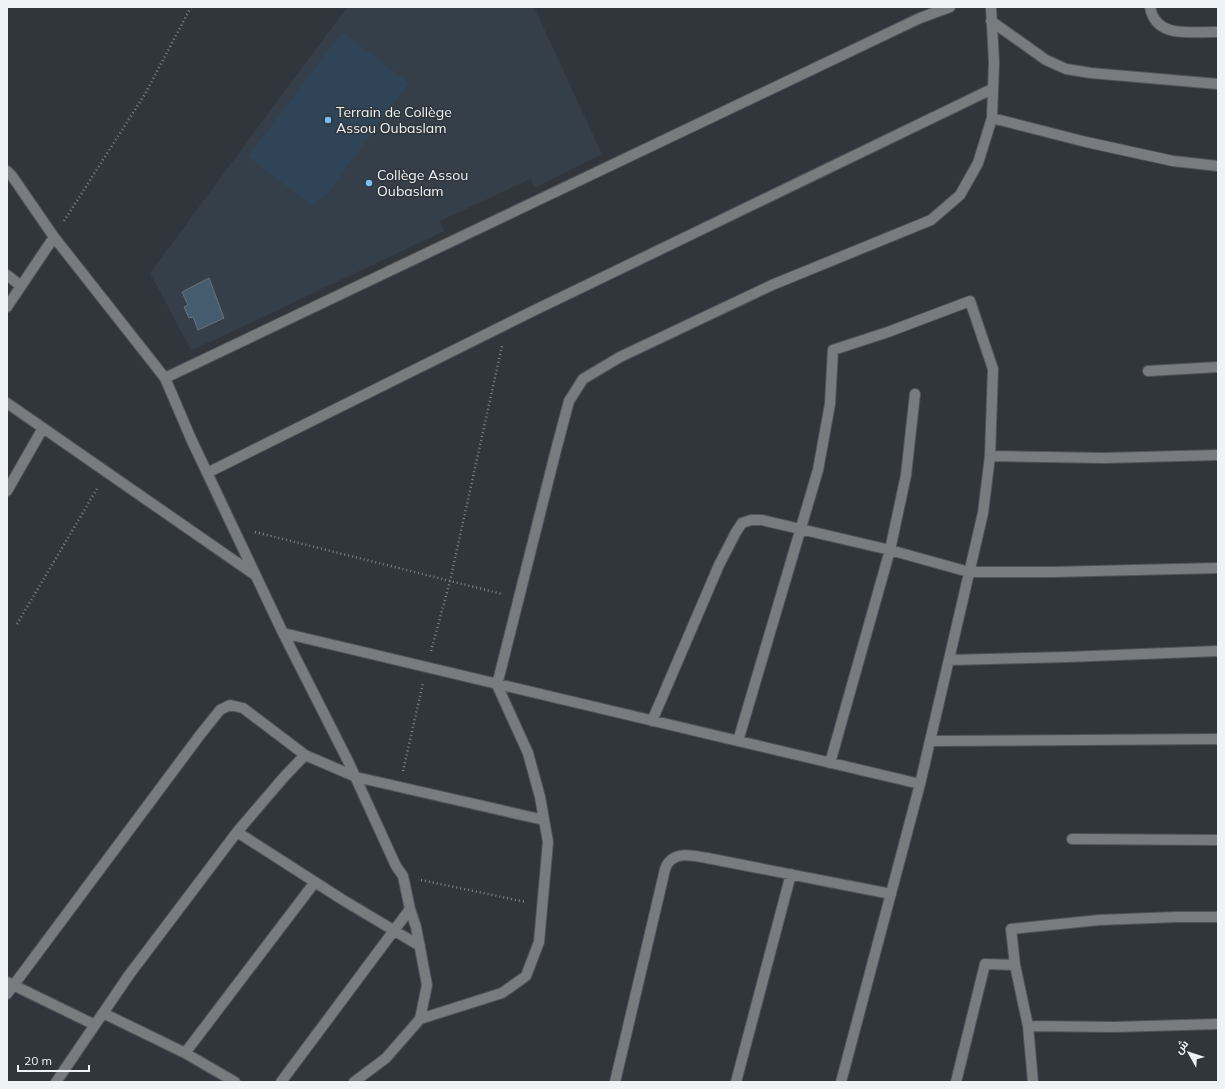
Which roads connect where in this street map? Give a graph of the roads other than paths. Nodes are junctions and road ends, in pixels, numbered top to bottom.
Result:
1 (950, 7) edge
2 (991, 7) edge
3 (1150, 7) edge
4 (992, 21) junction
5 (1218, 32) edge
6 (1218, 84) edge
7 (992, 89) junction
8 (992, 118) junction
9 (1218, 166) edge
10 (7, 171) edge
11 (54, 237) junction
12 (7, 275) edge
13 (21, 286) junction
14 (7, 307) edge
15 (1218, 367) edge
16 (1148, 372) dead end
17 (165, 378) junction
18 (915, 394) dead end
19 (7, 403) edge
20 (43, 428) junction
21 (1218, 455) edge
22 (990, 456) junction
23 (207, 473) junction
24 (7, 491) edge
25 (801, 529) junction
26 (890, 550) junction
27 (1218, 568) edge
28 (969, 572) junction
29 (255, 575) junction
30 (283, 633) junction
31 (1218, 651) edge
32 (949, 660) junction
33 (497, 685) junction
34 (652, 721) junction
35 (1218, 739) edge
36 (738, 741) junction
37 (930, 741) junction
38 (306, 755) junction
39 (830, 763) junction
40 (356, 777) junction
41 (920, 784) junction
42 (544, 820) junction
43 (237, 832) junction
44 (1072, 839) dead end
45 (1218, 840) edge
46 (791, 874) junction
47 (315, 882) junction
48 (890, 894) junction
49 (410, 909) junction
50 (1218, 917) edge
51 (393, 930) junction
52 (420, 946) junction
53 (1015, 965) junction
54 (10, 983) edge
55 (7, 994) edge
56 (103, 1013) junction
57 (420, 1019) junction
58 (1218, 1024) edge
59 (95, 1025) junction
60 (1028, 1026) junction
61 (185, 1053) junction
62 (56, 1082) edge
63 (235, 1082) edge
64 (280, 1082) edge
65 (354, 1082) edge
66 (615, 1082) edge
67 (736, 1082) edge
68 (841, 1082) edge
69 (956, 1082) edge
70 (1033, 1082) edge

1 - 17 street
2 - 4 street
3 - 5 street
4 - 6 street
4 - 7 street
7 - 8 street
7 - 23 street
8 - 9 street
8 - 33 street
10 - 11 street
11 - 13 street
11 - 17 street
12 - 13 street
13 - 14 street
15 - 16 street
17 - 23 street
18 - 26 street
19 - 20 street
20 - 24 street
20 - 29 street
21 - 22 street
22 - 25 street
22 - 28 street
23 - 29 street
25 - 26 street
25 - 34 street
25 - 36 street
26 - 28 street
26 - 39 street
27 - 28 street
28 - 32 street
29 - 30 street
30 - 33 street
30 - 40 street
31 - 32 street
32 - 37 street
33 - 34 street
33 - 42 street
34 - 36 street
35 - 37 street
36 - 39 street
37 - 41 street
38 - 40 street
38 - 43 street
38 - 54 street
39 - 41 street
40 - 42 street
40 - 49 street
41 - 48 street
42 - 57 street
43 - 47 street
43 - 56 street
44 - 45 street
46 - 48 street
46 - 66 street
46 - 67 street
47 - 51 street
47 - 61 street
48 - 68 street
49 - 51 street
49 - 52 street
50 - 53 street
51 - 52 street
51 - 64 street
52 - 57 street
53 - 60 street
53 - 69 street
54 - 55 street
54 - 59 street
56 - 59 street
56 - 61 street
57 - 65 street
58 - 60 street
59 - 62 street
60 - 70 street
61 - 63 street

